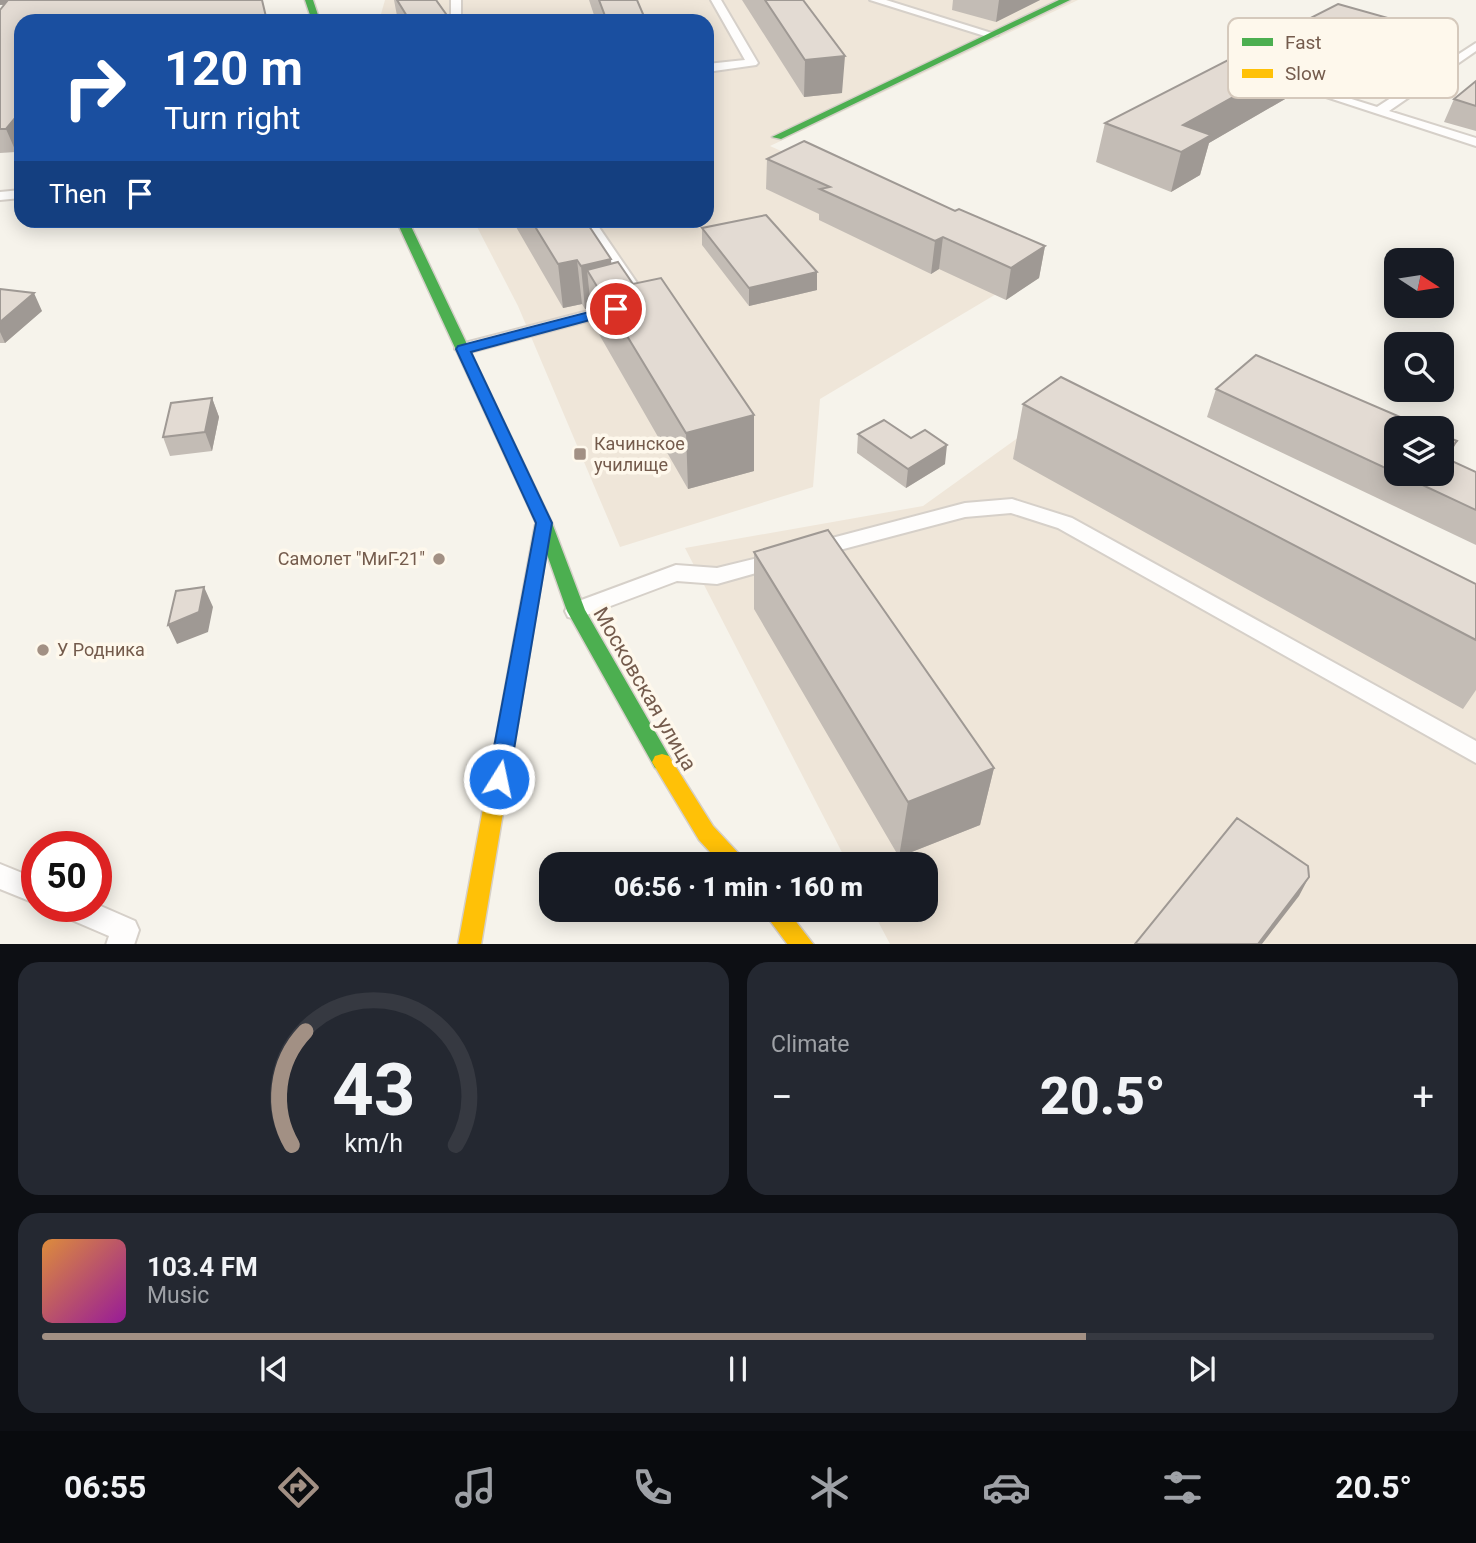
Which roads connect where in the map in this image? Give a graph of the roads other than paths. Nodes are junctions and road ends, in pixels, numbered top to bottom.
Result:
1 (716, 0) edge
2 (875, 0) edge
3 (1066, 0) edge
4 (992, 35) junction
5 (1476, 46) edge
6 (1458, 58) edge
7 (714, 67) edge
8 (1336, 98) edge
9 (1398, 98) edge
10 (1378, 111) junction
11 (777, 136) dead end
12 (1476, 142) edge
13 (406, 228) edge
14 (591, 228) edge
15 (463, 349) junction
16 (544, 523) junction
17 (576, 611) junction
18 (1476, 753) edge
19 (723, 852) edge
20 (0, 876) edge
21 (21, 885) edge
22 (107, 922) edge
23 (784, 922) edge
24 (120, 944) edge
25 (470, 944) edge
26 (803, 944) edge

1 - 7 lane
2 - 4 lane
3 - 4 main road
4 - 11 main road
5 - 6 lane
8 - 10 lane
9 - 10 lane
10 - 12 lane
13 - 15 main road, Московская улица
14 - 15 lane
15 - 16 main road, Московская улица
16 - 17 main road, Московская улица
16 - 25 main road
17 - 18 lane
17 - 19 main road, Московская улица
20 - 21 lane
22 - 24 lane
23 - 26 main road

